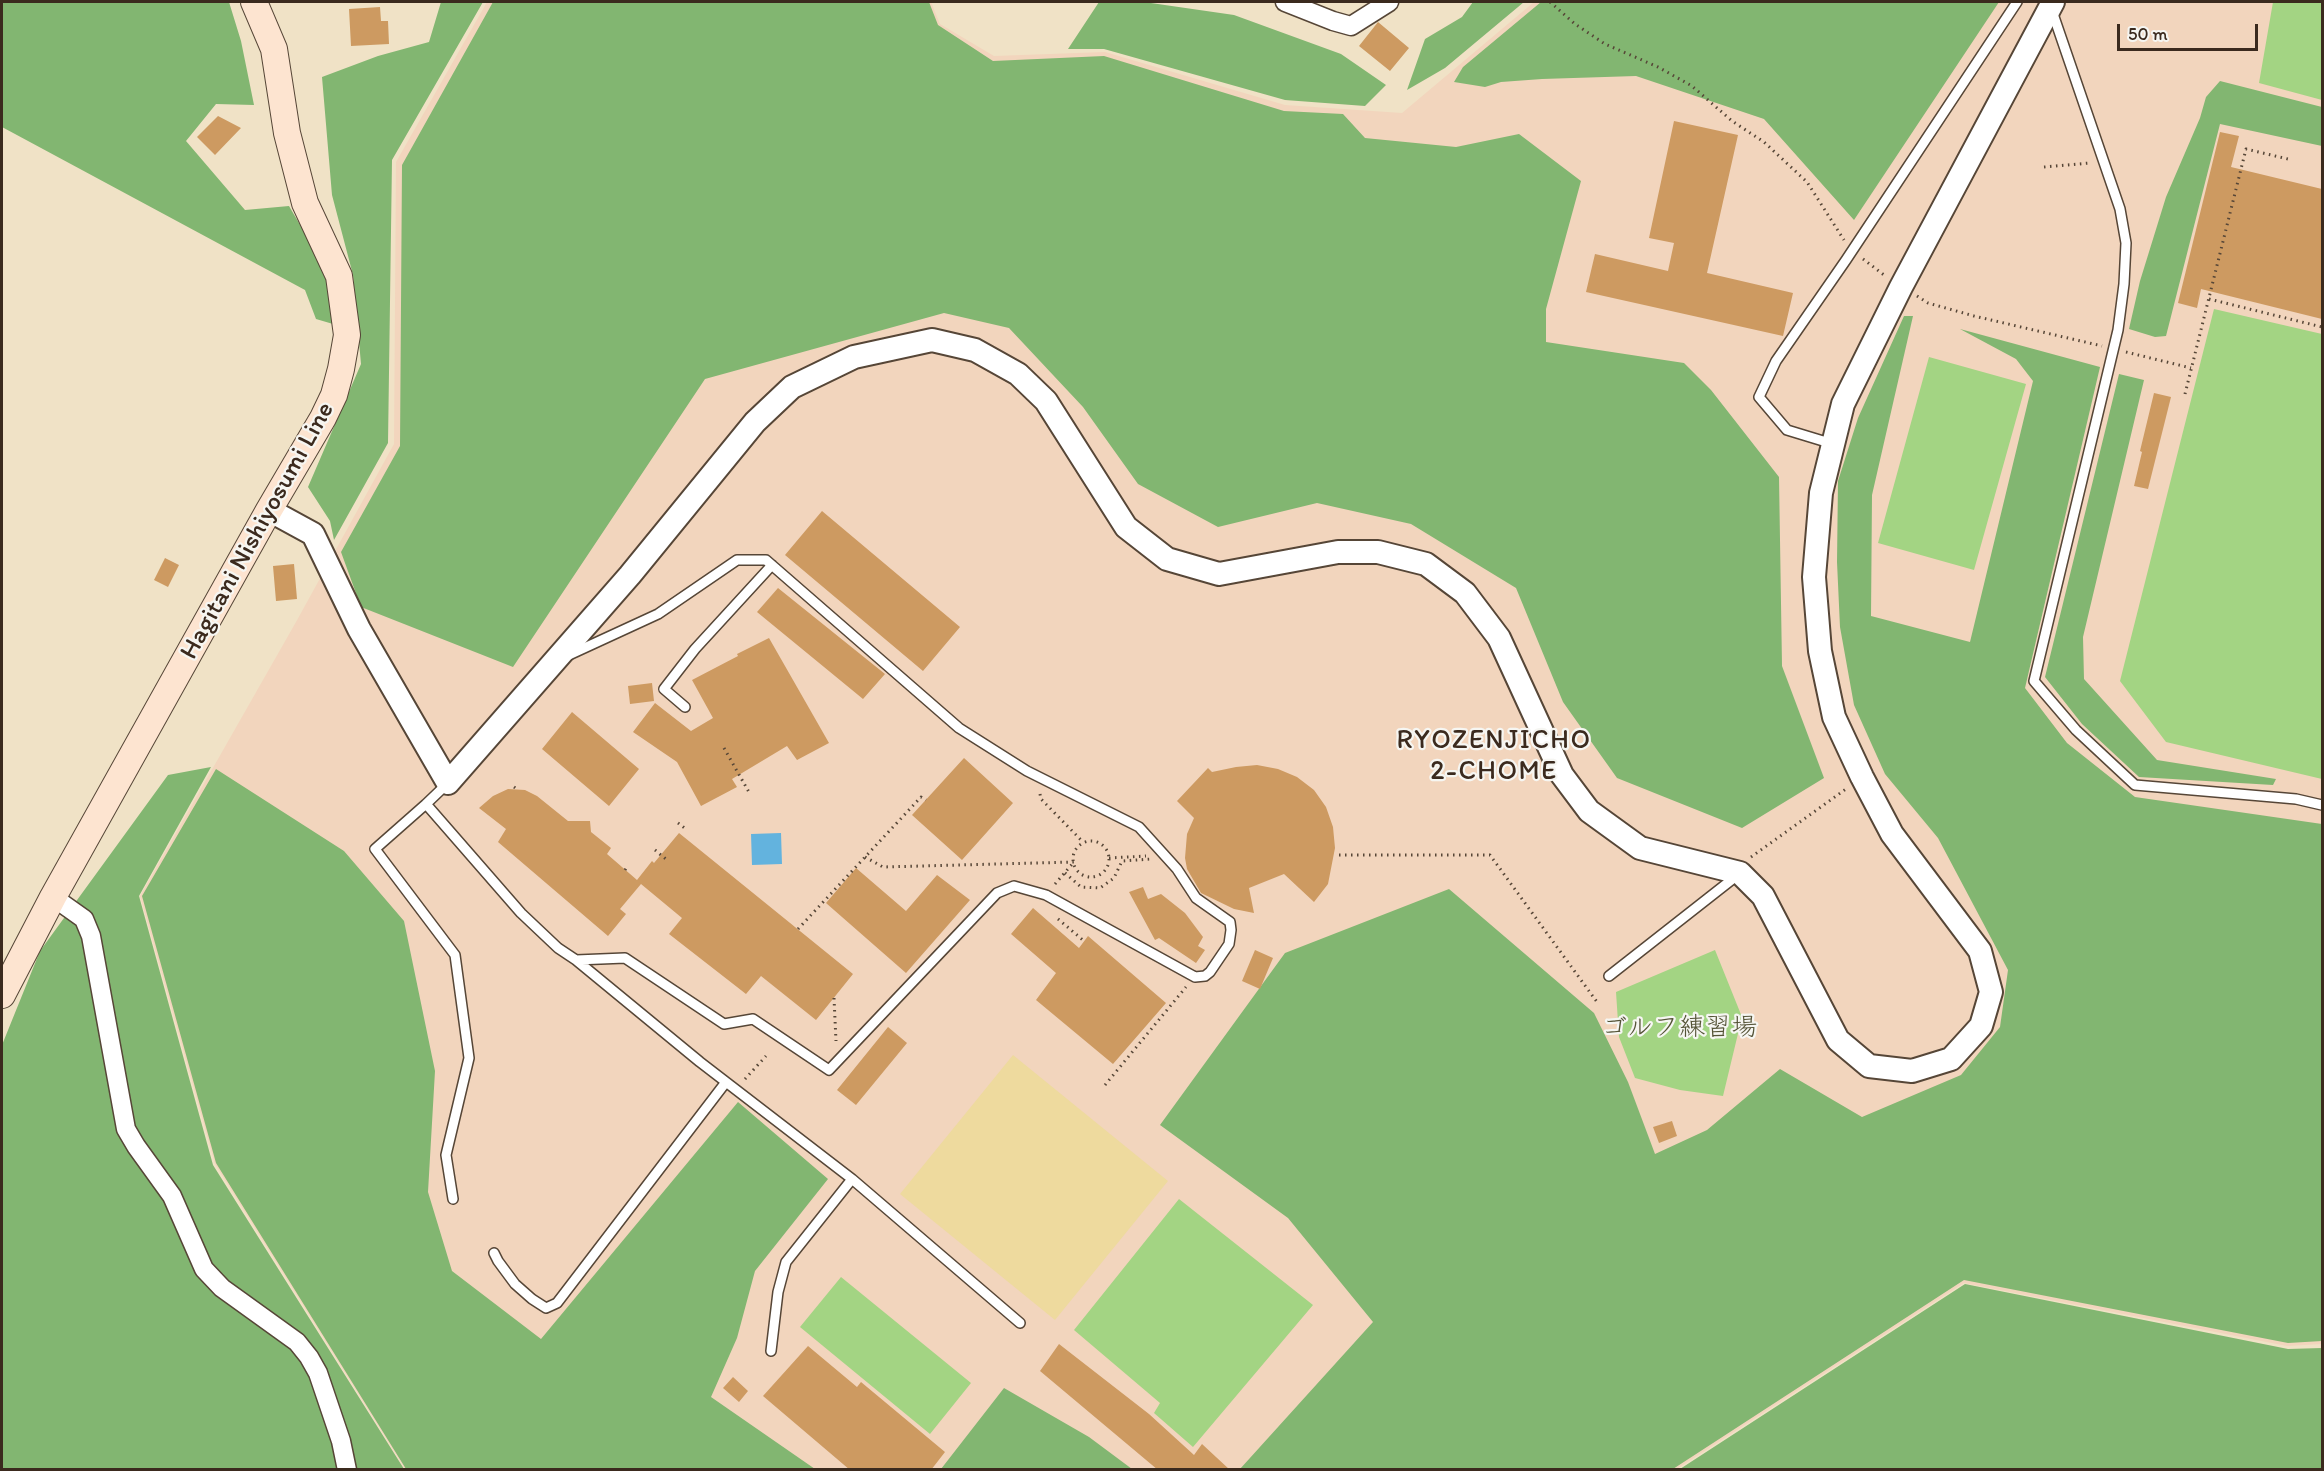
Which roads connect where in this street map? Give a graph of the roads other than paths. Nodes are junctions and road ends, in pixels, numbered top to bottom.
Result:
1 (254, 2) edge
2 (1286, 2) edge
3 (1389, 2) edge
4 (2017, 2) edge
5 (2051, 4) edge
6 (1833, 444) junction
7 (269, 510) junction
8 (772, 565) junction
9 (554, 662) junction
10 (685, 707) dead end
11 (448, 783) junction
12 (426, 804) junction
13 (2322, 805) edge
14 (1743, 867) junction
15 (53, 897) junction
16 (576, 960) junction
17 (1609, 976) dead end
18 (2, 995) edge
19 (726, 1082) junction
20 (852, 1179) junction
21 (453, 1199) dead end
22 (494, 1253) dead end
23 (1020, 1323) dead end
24 (771, 1351) dead end
25 (347, 1470) edge

1 - 7 main road, Hagitani Nishiyosumi Line
2 - 3 street
4 - 6 lane
5 - 6 street
5 - 13 lane
6 - 14 street
7 - 11 street
7 - 15 main road, Hagitani Nishiyosumi Line
8 - 9 lane
8 - 10 lane
8 - 16 lane
9 - 11 street
9 - 14 street
11 - 12 lane
12 - 16 lane
12 - 21 lane
14 - 17 lane
15 - 18 main road, Hagitani Nishiyosumi Line
15 - 25 street
16 - 19 lane
19 - 20 lane
19 - 22 lane
20 - 23 lane
20 - 24 lane

